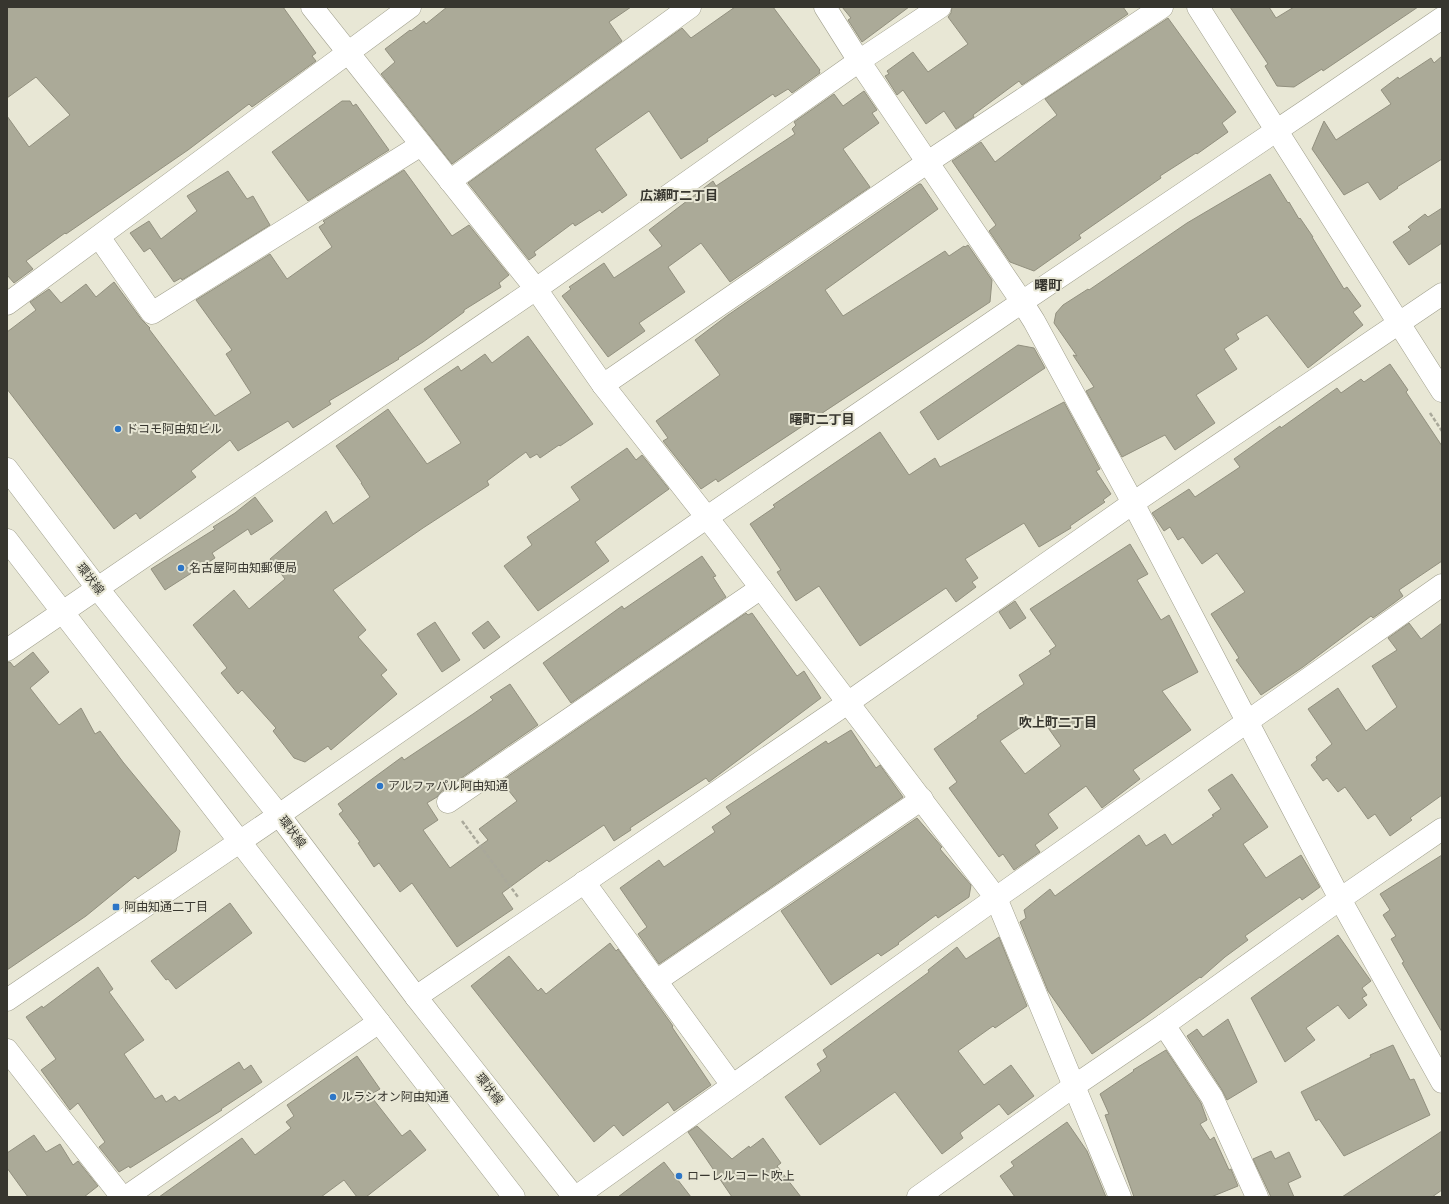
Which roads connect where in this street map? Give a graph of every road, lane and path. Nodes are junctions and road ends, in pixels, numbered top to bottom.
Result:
1 (312, 7) edge
2 (410, 7) edge
3 (690, 7) edge
4 (825, 7) edge
5 (940, 7) edge
6 (1162, 7) edge
7 (1198, 7) edge
8 (1442, 18) edge
9 (348, 54) junction
10 (859, 61) junction
11 (1277, 131) junction
12 (421, 145) junction
13 (928, 162) junction
14 (450, 181) junction
15 (99, 237) junction
16 (536, 289) junction
17 (1442, 294) edge
18 (1022, 302) junction
19 (7, 304) edge
20 (1398, 324) junction
21 (602, 385) junction
22 (1442, 391) edge
23 (7, 469) edge
24 (1133, 503) junction
25 (706, 518) junction
26 (7, 540) edge
27 (1442, 585) edge
28 (761, 588) junction
29 (98, 589) junction
30 (63, 613) junction
31 (7, 650) edge
32 (848, 702) junction
33 (1246, 721) junction
34 (922, 799) junction
35 (448, 802) joint
36 (280, 815) junction
37 (1442, 829) edge
38 (239, 842) junction
39 (584, 882) junction
40 (996, 898) junction
41 (1340, 899) junction
42 (533, 917) junction
43 (656, 981) junction
44 (416, 997) junction
45 (7, 1000) edge
46 (379, 1022) junction
47 (1164, 1025) junction
48 (7, 1050) edge
49 (1442, 1082) edge
50 (732, 1085) junction
51 (1074, 1086) junction
52 (122, 1197) edge
53 (126, 1197) edge
54 (514, 1197) edge
55 (575, 1197) edge
56 (918, 1197) edge
57 (1120, 1197) edge
58 (1257, 1197) edge

1 - 9 street
2 - 9 street
3 - 14 street
4 - 10 street
5 - 10 street
6 - 13 street
7 - 11 street
8 - 11 street
9 - 12 street
9 - 15 street
10 - 13 street
10 - 16 street
11 - 18 street
11 - 20 street
12 - 14 street
12 - 15 street
13 - 18 street
13 - 21 street
14 - 16 street
15 - 19 street
16 - 21 street
16 - 29 street
17 - 20 street
18 - 24 street
18 - 25 street
20 - 22 street
20 - 24 street
21 - 25 street
23 - 29 street, 環状線
24 - 32 street
24 - 33 street
25 - 28 street
25 - 36 street
26 - 30 street
27 - 33 street
28 - 32 street
28 - 35 street
29 - 30 street
29 - 36 street, 環状線
30 - 31 street
30 - 38 street
32 - 34 street
32 - 39 street
33 - 40 street
33 - 41 street
34 - 40 street
34 - 43 street
35 - 42 path
36 - 38 street
36 - 44 street, 環状線
37 - 41 street
38 - 45 street
38 - 46 street
39 - 42 street
39 - 43 street
40 - 50 street
40 - 51 street
41 - 47 street
41 - 49 street
42 - 44 street
43 - 50 street
44 - 55 street, 環状線
46 - 53 street
46 - 54 street
47 - 51 street
47 - 58 street
48 - 52 street
50 - 55 street
51 - 56 street
51 - 57 street

